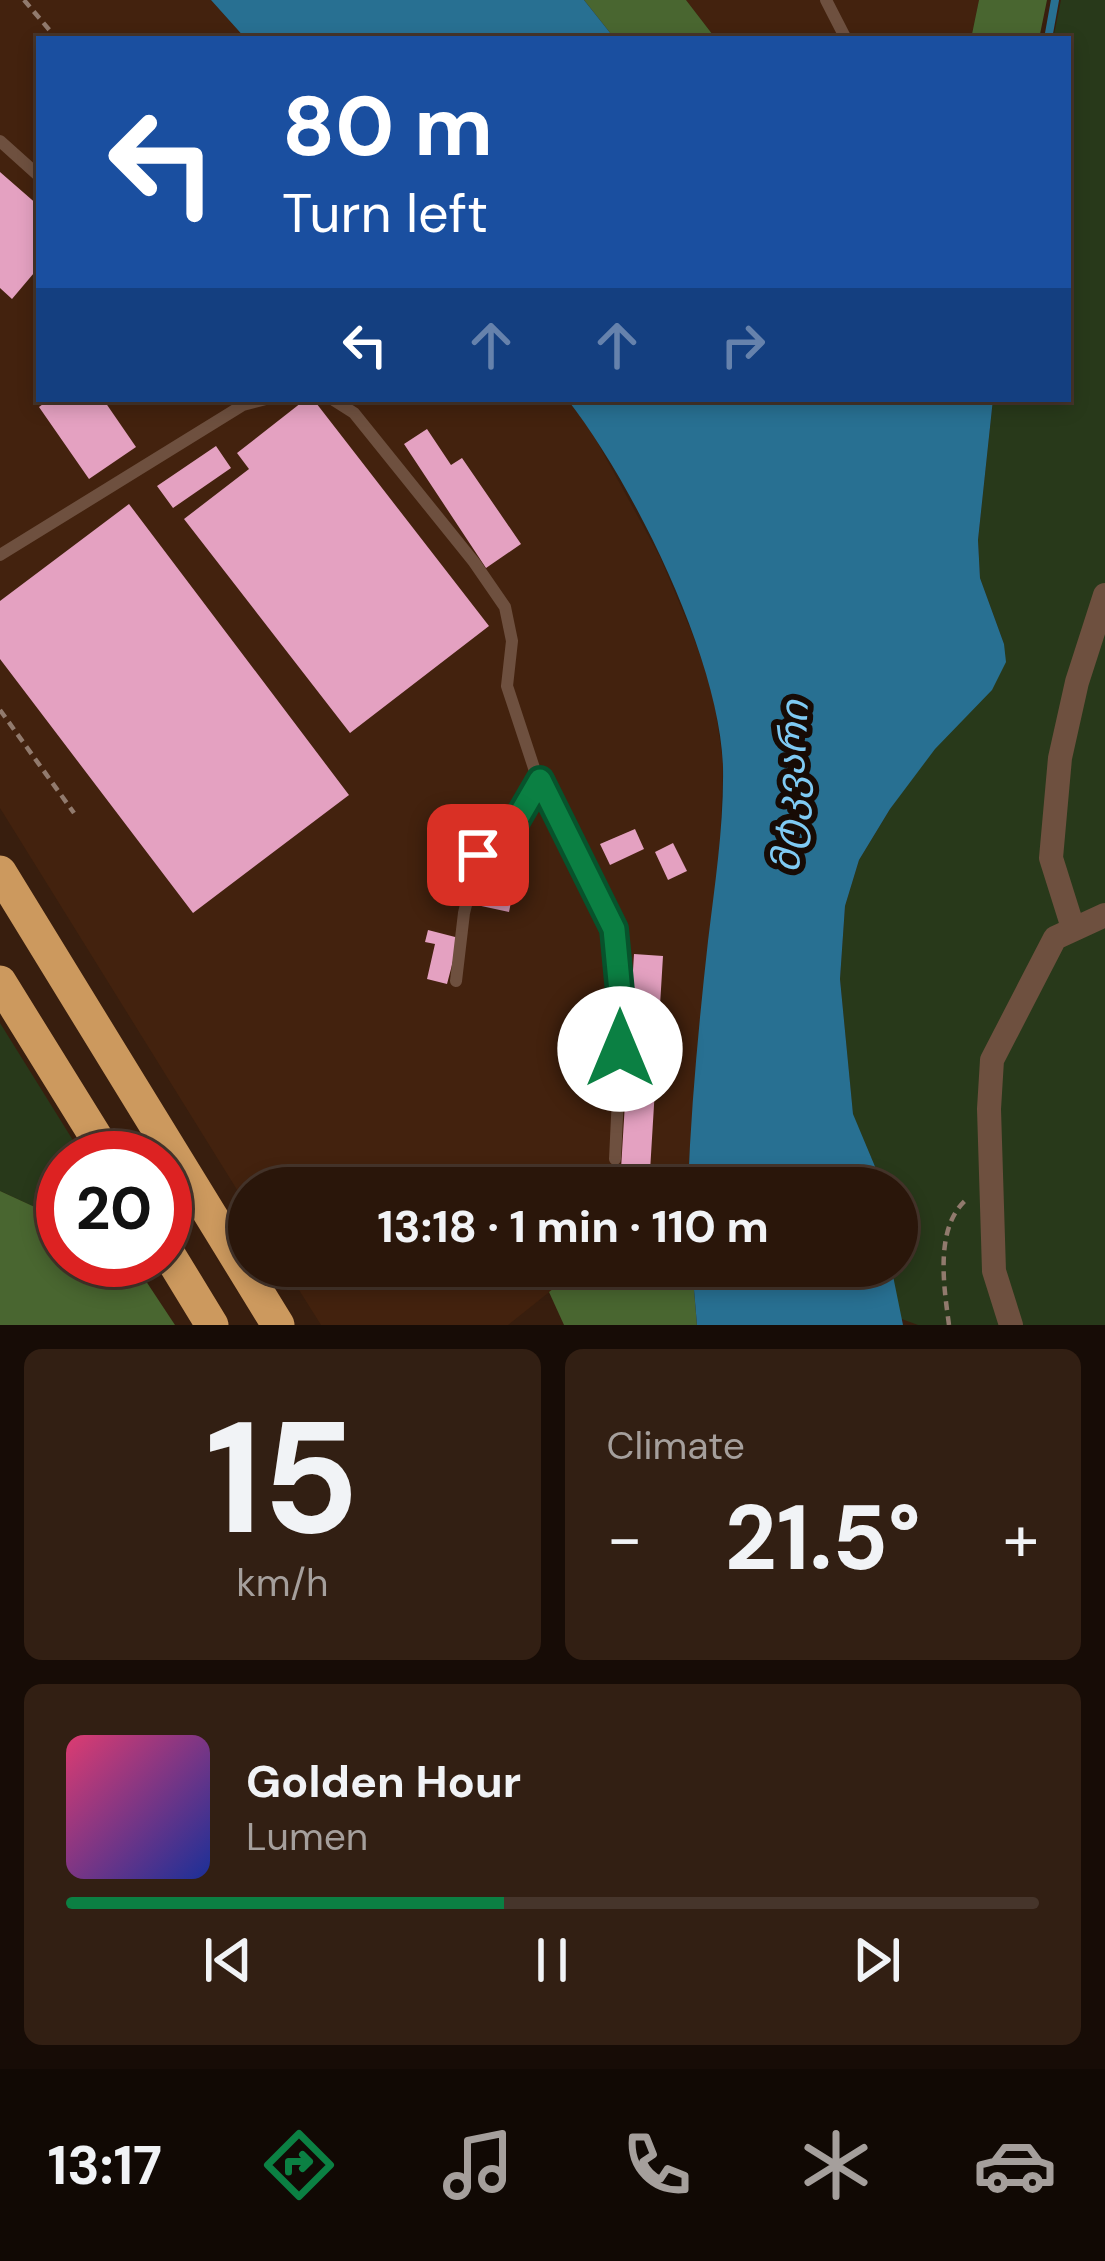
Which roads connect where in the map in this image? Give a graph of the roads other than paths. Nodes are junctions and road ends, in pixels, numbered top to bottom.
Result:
1 (826, 0) edge
2 (844, 36) edge
3 (0, 141) edge
4 (36, 173) edge
5 (241, 402) edge
6 (337, 402) edge
7 (0, 555) edge
8 (1105, 596) edge
9 (540, 780) junction
10 (0, 872) edge
11 (1105, 915) edge
12 (1073, 928) junction
13 (456, 981) dead end
14 (0, 982) edge
15 (92, 1131) edge
16 (615, 1159) dead end
17 (189, 1287) edge
18 (212, 1325) edge
19 (278, 1325) edge
20 (1011, 1325) edge

1 - 2 lane
3 - 4 lane
5 - 7 lane
6 - 9 lane
8 - 12 street
9 - 13 lane
9 - 16 lane
10 - 19 highway
11 - 12 street
12 - 20 street
14 - 15 highway
17 - 18 highway

